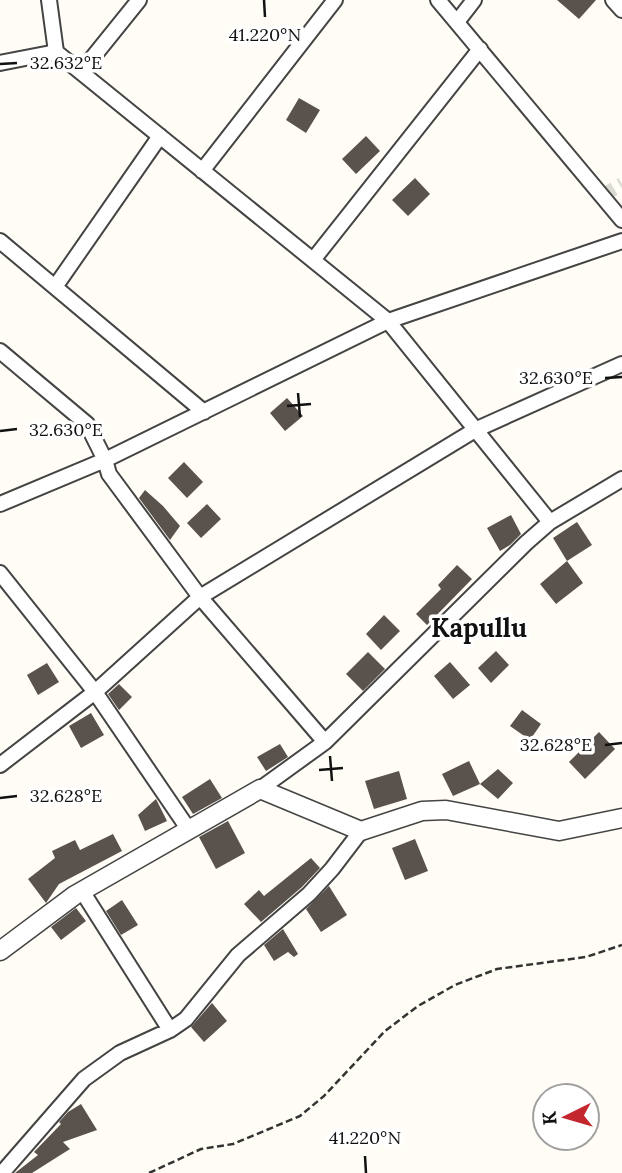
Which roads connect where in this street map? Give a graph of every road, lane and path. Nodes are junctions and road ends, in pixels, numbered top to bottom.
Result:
1 (49, 0) edge
2 (139, 0) edge
3 (335, 0) edge
4 (438, 0) edge
5 (474, 0) edge
6 (613, 0) edge
7 (622, 10) edge
8 (457, 22) junction
9 (480, 49) junction
10 (56, 52) junction
11 (0, 63) edge
12 (80, 72) junction
13 (160, 136) junction
14 (202, 171) junction
15 (622, 220) edge
16 (0, 241) edge
17 (622, 241) edge
18 (313, 260) junction
19 (55, 287) junction
20 (388, 321) junction
21 (0, 351) edge
22 (622, 364) edge
23 (204, 412) junction
24 (475, 430) junction
25 (105, 460) junction
26 (622, 479) edge
27 (0, 504) edge
28 (550, 522) junction
29 (0, 573) edge
30 (200, 597) junction
31 (95, 692) junction
32 (325, 742) junction
33 (0, 765) edge
34 (260, 789) junction
35 (622, 818) edge
36 (189, 830) junction
37 (360, 831) junction
38 (82, 891) junction
39 (622, 945) edge
40 (0, 951) edge
41 (170, 1031) junction
42 (2, 1173) edge
43 (149, 1173) edge

1 - 10 street
2 - 12 street
3 - 14 street
4 - 8 street
5 - 8 street
6 - 7 street
8 - 9 street
9 - 15 street
9 - 18 street
10 - 11 street
10 - 12 street
12 - 13 street
13 - 14 street
13 - 19 street
14 - 18 street
16 - 19 street
17 - 20 street
18 - 20 street
19 - 23 street
20 - 23 street
20 - 24 street
21 - 25 street
22 - 24 street
23 - 25 street
24 - 28 street
24 - 30 street
25 - 27 street
25 - 30 street
26 - 28 street
28 - 32 street
29 - 31 street
30 - 31 street
30 - 32 street
31 - 33 street
31 - 36 street
32 - 34 street
34 - 36 street
34 - 37 street
35 - 37 street
36 - 38 street
37 - 41 street
38 - 40 street
38 - 41 street
39 - 43 path
41 - 42 street

